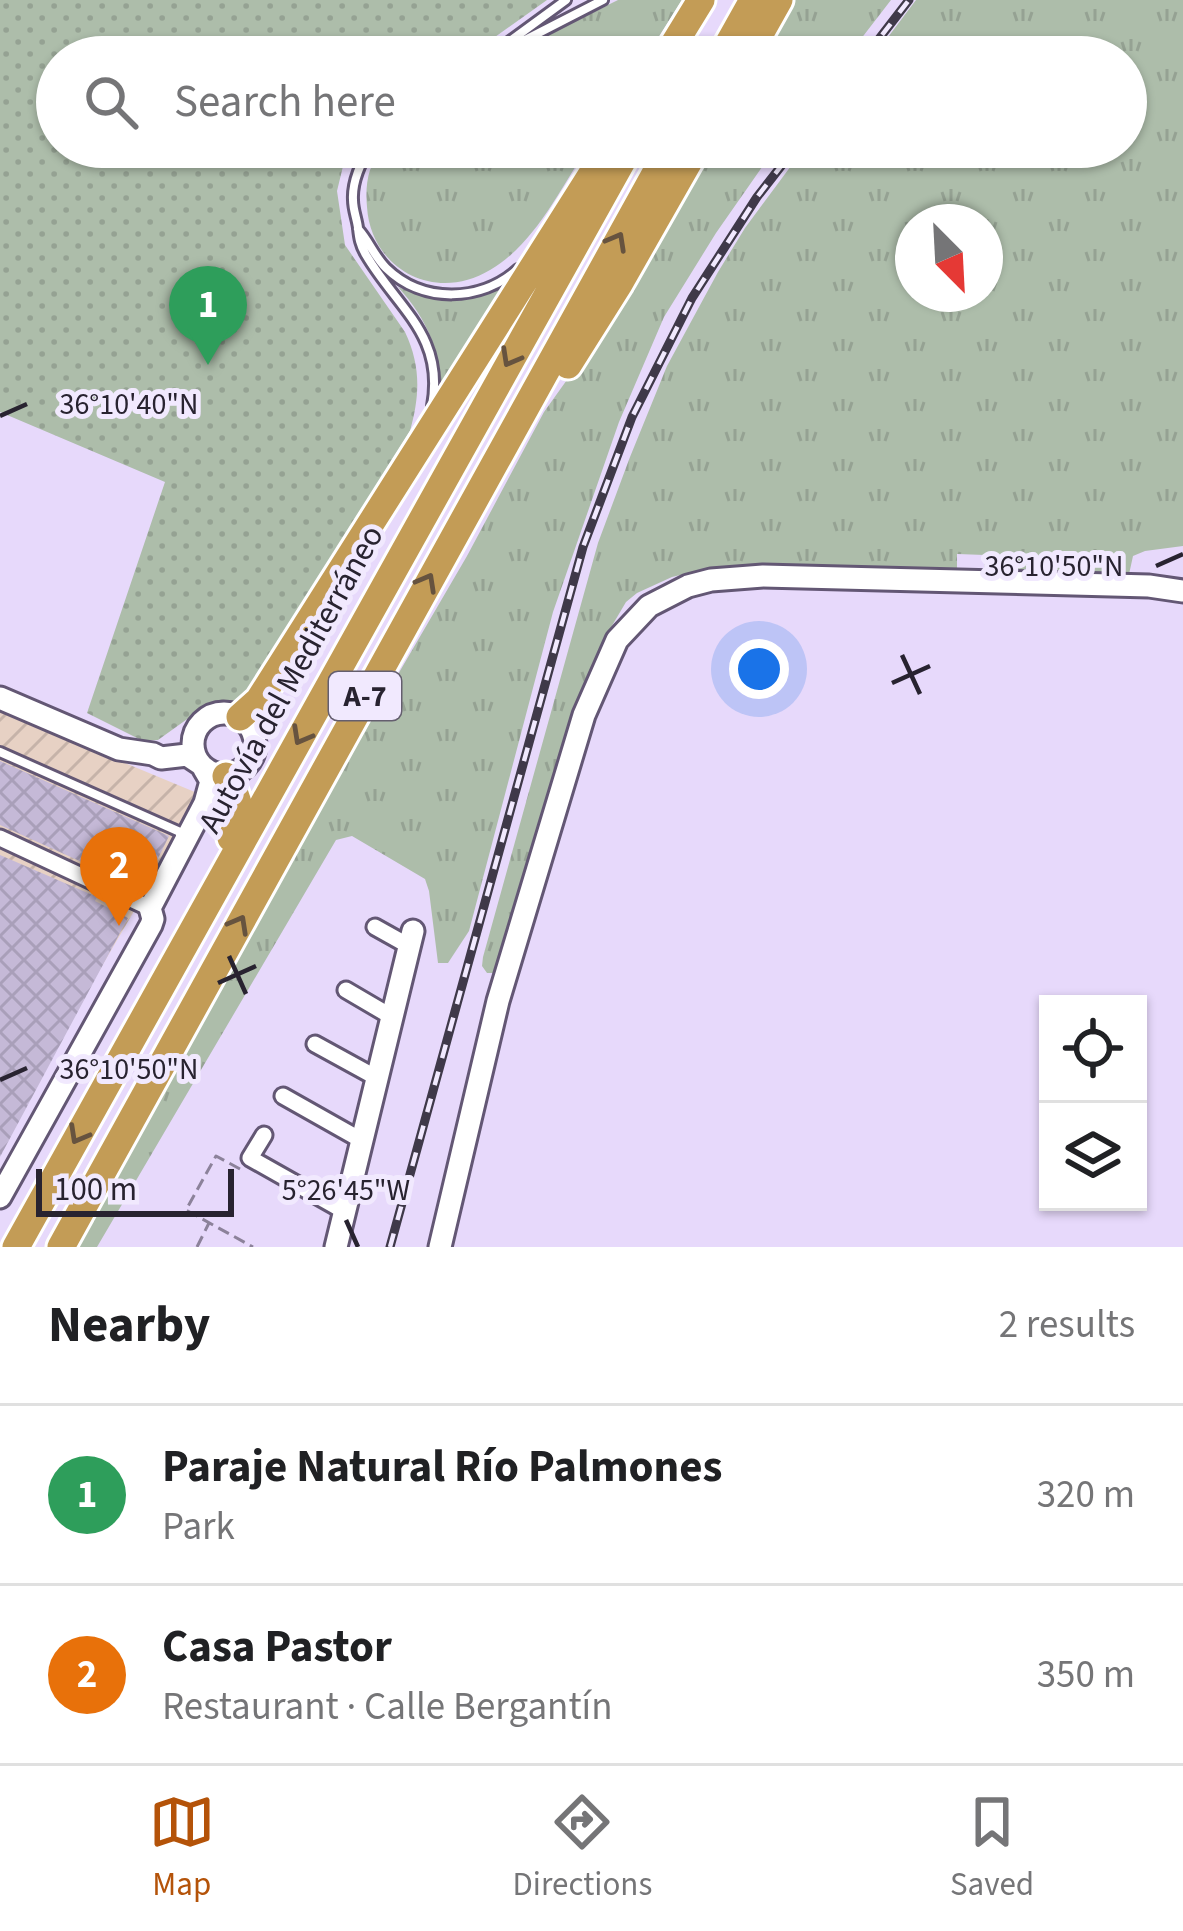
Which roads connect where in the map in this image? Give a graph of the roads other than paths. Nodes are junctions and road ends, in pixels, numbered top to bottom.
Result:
1 (566, 0) edge
2 (603, 0) edge
3 (701, 0) edge
4 (718, 0) edge
5 (754, 0) edge
6 (779, 0) edge
7 (514, 36) edge
8 (532, 36) edge
9 (679, 36) edge
10 (697, 36) edge
11 (733, 36) edge
12 (759, 36) edge
13 (362, 168) edge
14 (596, 168) edge
15 (618, 168) edge
16 (658, 168) edge
17 (685, 168) edge
18 (583, 188) junction
19 (358, 229) junction
20 (407, 462) junction
21 (478, 489) junction
22 (1183, 591) edge
23 (0, 698) edge
24 (240, 717) junction
25 (202, 722) junction
26 (0, 752) edge
27 (153, 754) junction
28 (210, 769) junction
29 (0, 838) edge
30 (179, 856) junction
31 (150, 908) junction
32 (197, 923) junction
33 (375, 928) dead end
34 (411, 938) joint
35 (346, 991) dead end
36 (392, 1017) junction
37 (314, 1044) dead end
38 (376, 1078) junction
39 (282, 1097) dead end
40 (264, 1135) dead end
41 (362, 1140) junction
42 (0, 1197) edge
43 (344, 1211) junction
44 (16, 1247) edge
45 (61, 1247) edge
46 (337, 1247) edge
47 (440, 1247) edge

1 - 7 lane
2 - 8 lane
3 - 9 highway
4 - 10 highway
5 - 11 highway
6 - 12 highway
13 - 19 lane
14 - 18 highway
15 -> 32 highway, Autovía del Mediterráneo / A-7
21 -> 16 highway, A-7
17 - 21 highway
18 - 19 lane
18 - 20 highway
19 - 20 lane
20 - 24 highway
45 -> 21 highway, A-7
22 - 47 street
23 - 27 street
24 - 25 street
24 - 28 street
25 - 27 street
25 - 28 street
26 - 30 lane
27 - 28 street
28 - 30 street
28 - 32 highway
29 - 31 street
30 - 31 street
31 - 42 street
32 -> 44 highway, Autovía del Mediterráneo / A-7
33 - 34 street
34 - 36 street
35 - 36 street
36 - 38 street
37 - 38 street
38 - 41 street
39 - 41 street
40 - 43 street
41 - 43 street
43 - 46 street

